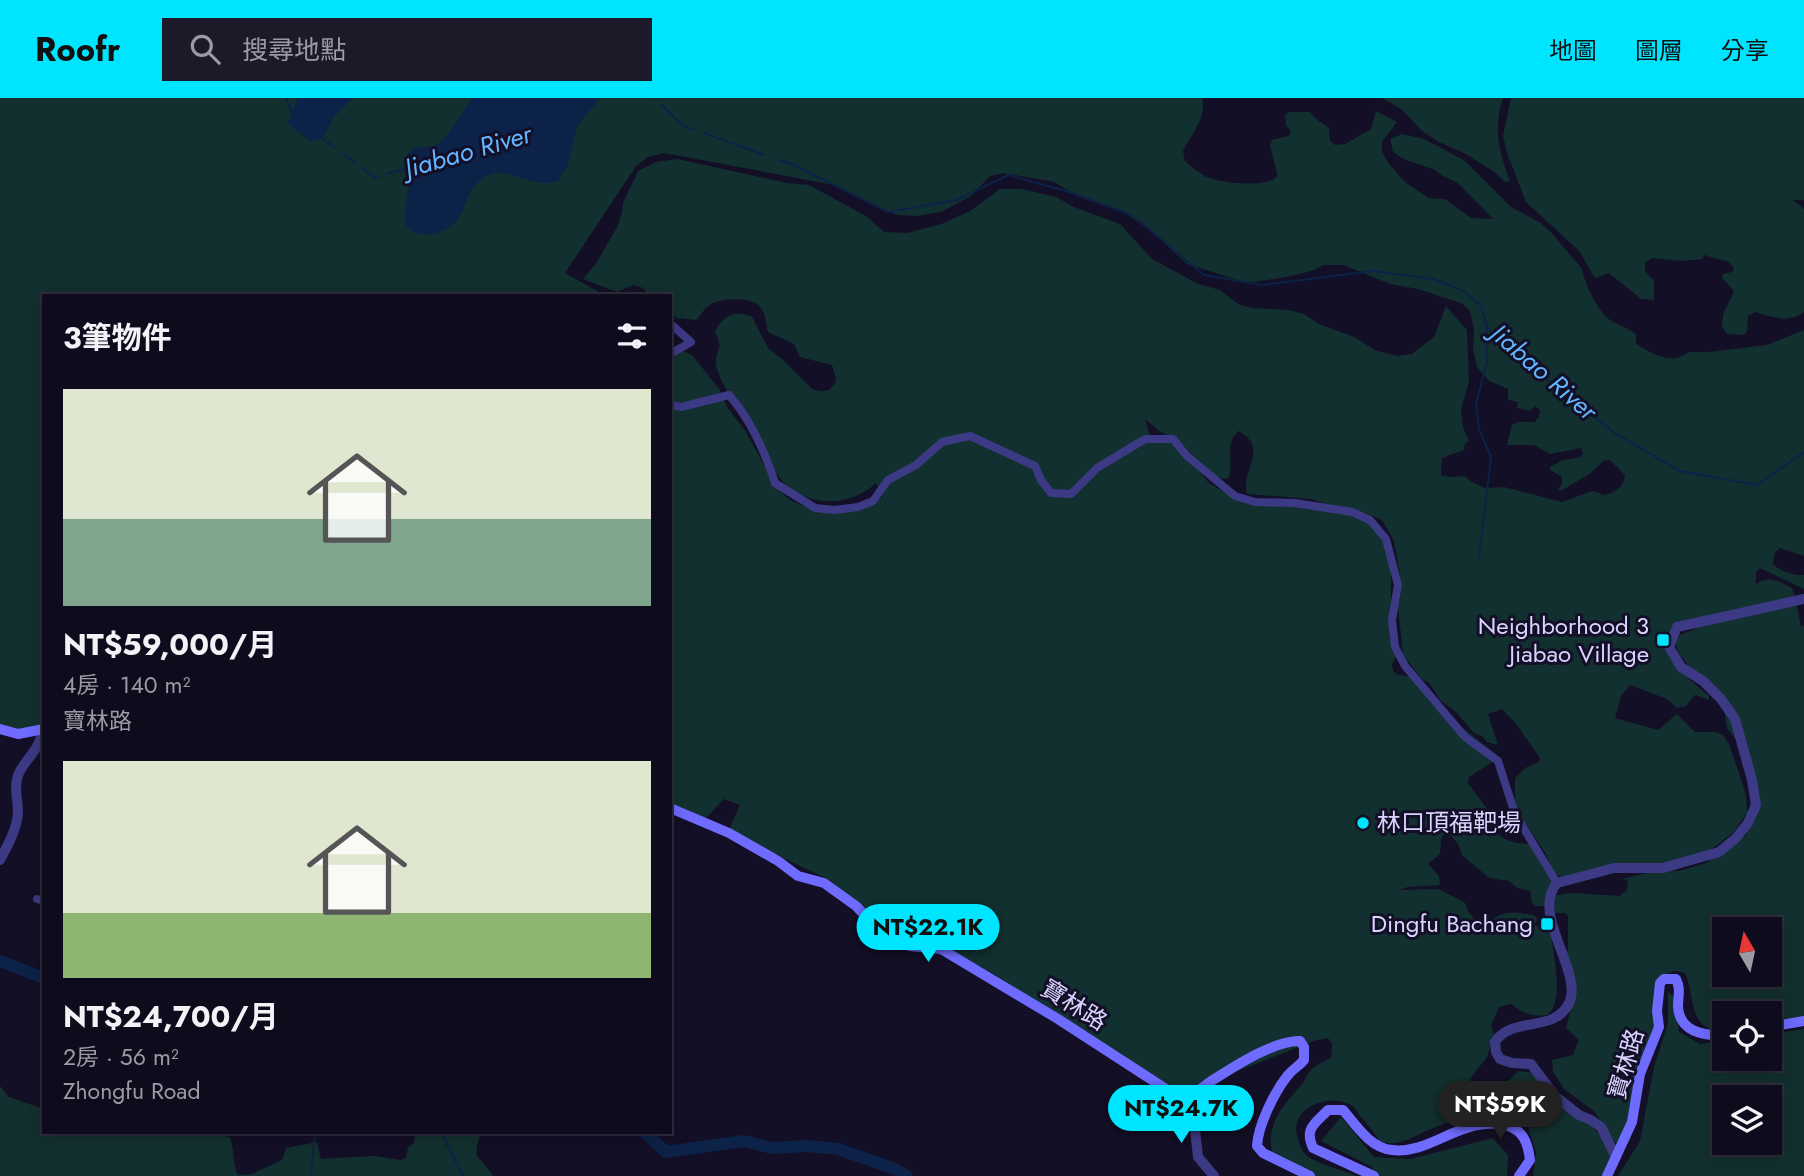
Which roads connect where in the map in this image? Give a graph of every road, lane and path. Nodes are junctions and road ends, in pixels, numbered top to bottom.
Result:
1 (673, 326) dead end
2 (672, 353) edge
3 (672, 405) edge
4 (1804, 599) edge
5 (0, 729) edge
6 (42, 729) edge
7 (42, 733) edge
8 (672, 809) edge
9 (0, 860) edge
10 (1557, 883) junction
11 (1804, 1021) edge
12 (1782, 1025) edge
13 (1712, 1036) edge
14 (1192, 1094) junction
15 (1616, 1157) junction
16 (1214, 1176) edge
17 (1310, 1176) edge
18 (1374, 1176) edge
19 (1519, 1176) edge
20 (1607, 1176) edge

1 - 2 street
3 - 10 street
4 - 10 street
5 - 6 main road
7 - 9 street
8 - 14 main road, 寶林路
10 - 15 street
11 - 12 main road
13 - 15 main road, 寶林路
14 - 16 street
14 - 17 main road
15 - 20 main road, 寶林路
18 - 19 main road

